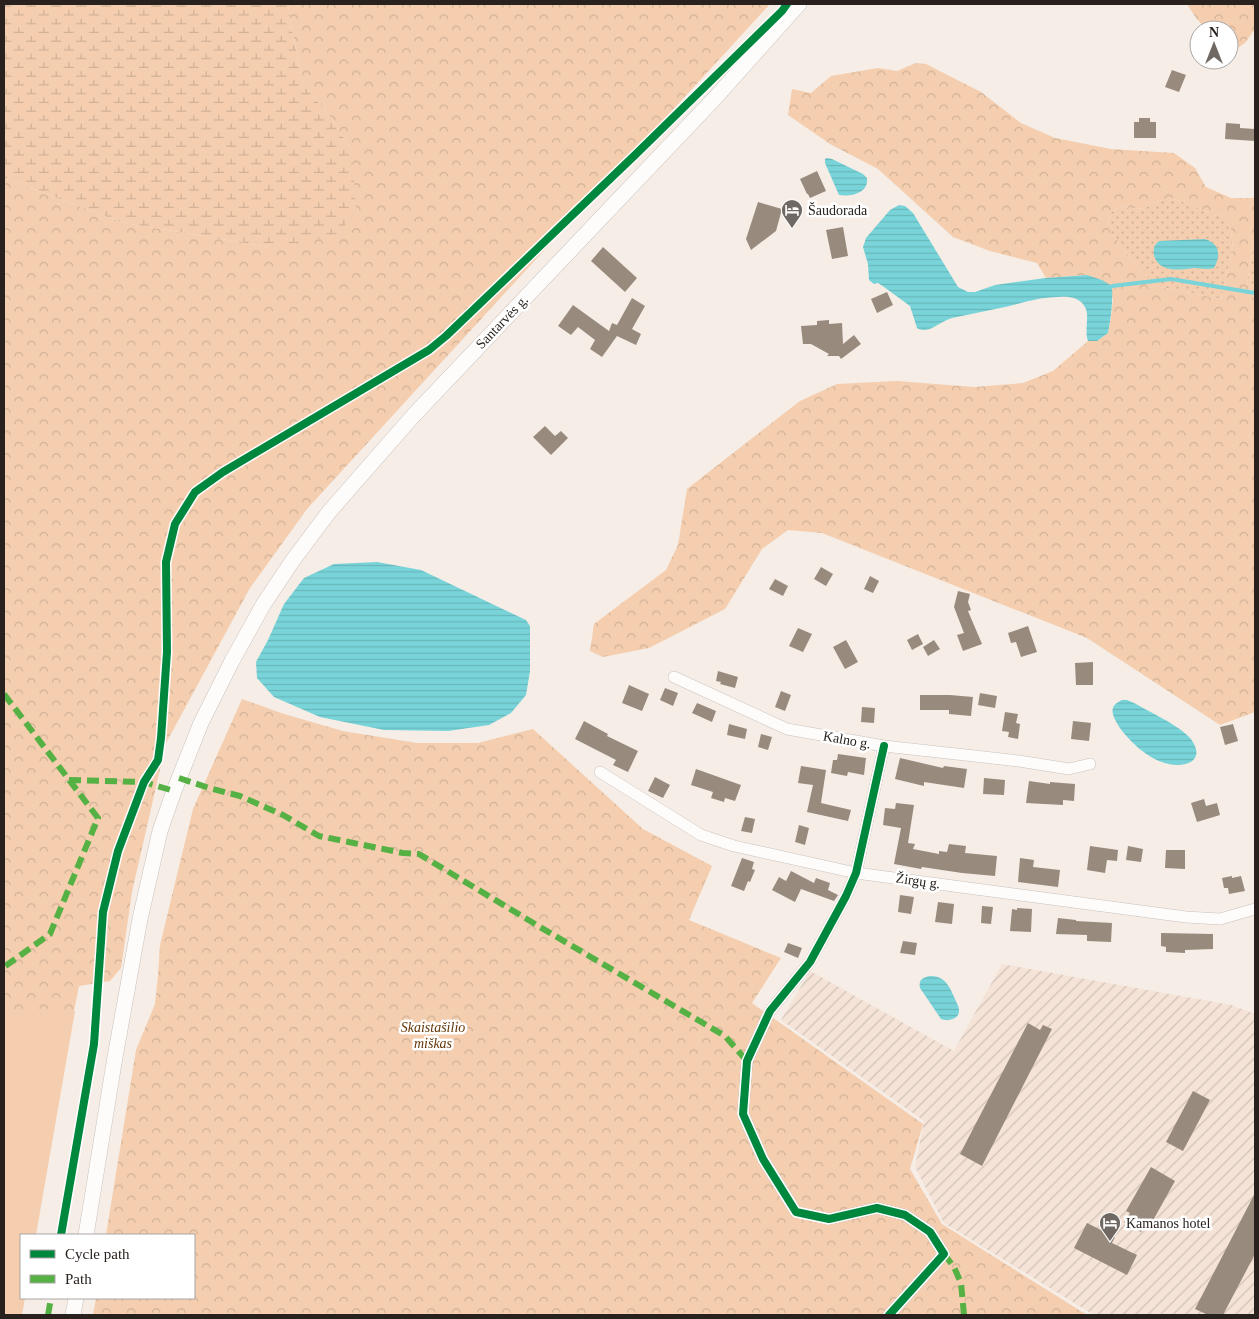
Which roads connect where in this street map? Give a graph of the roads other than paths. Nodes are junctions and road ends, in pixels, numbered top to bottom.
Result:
1 (799, 4) edge
2 (674, 677) dead end
3 (884, 746) junction
4 (1090, 764) dead end
5 (600, 772) dead end
6 (856, 873) junction
7 (1255, 909) edge
8 (86, 1234) edge
9 (76, 1299) edge
10 (73, 1315) edge
11 (889, 1315) edge

1 - 8 main road, Santarvės g.
2 - 3 street, Kalno g.
3 - 4 street, Kalno g.
3 - 6 street
5 - 6 street, Žirgų g.
6 - 7 street, Žirgų g.
6 - 11 street
9 - 10 main road

